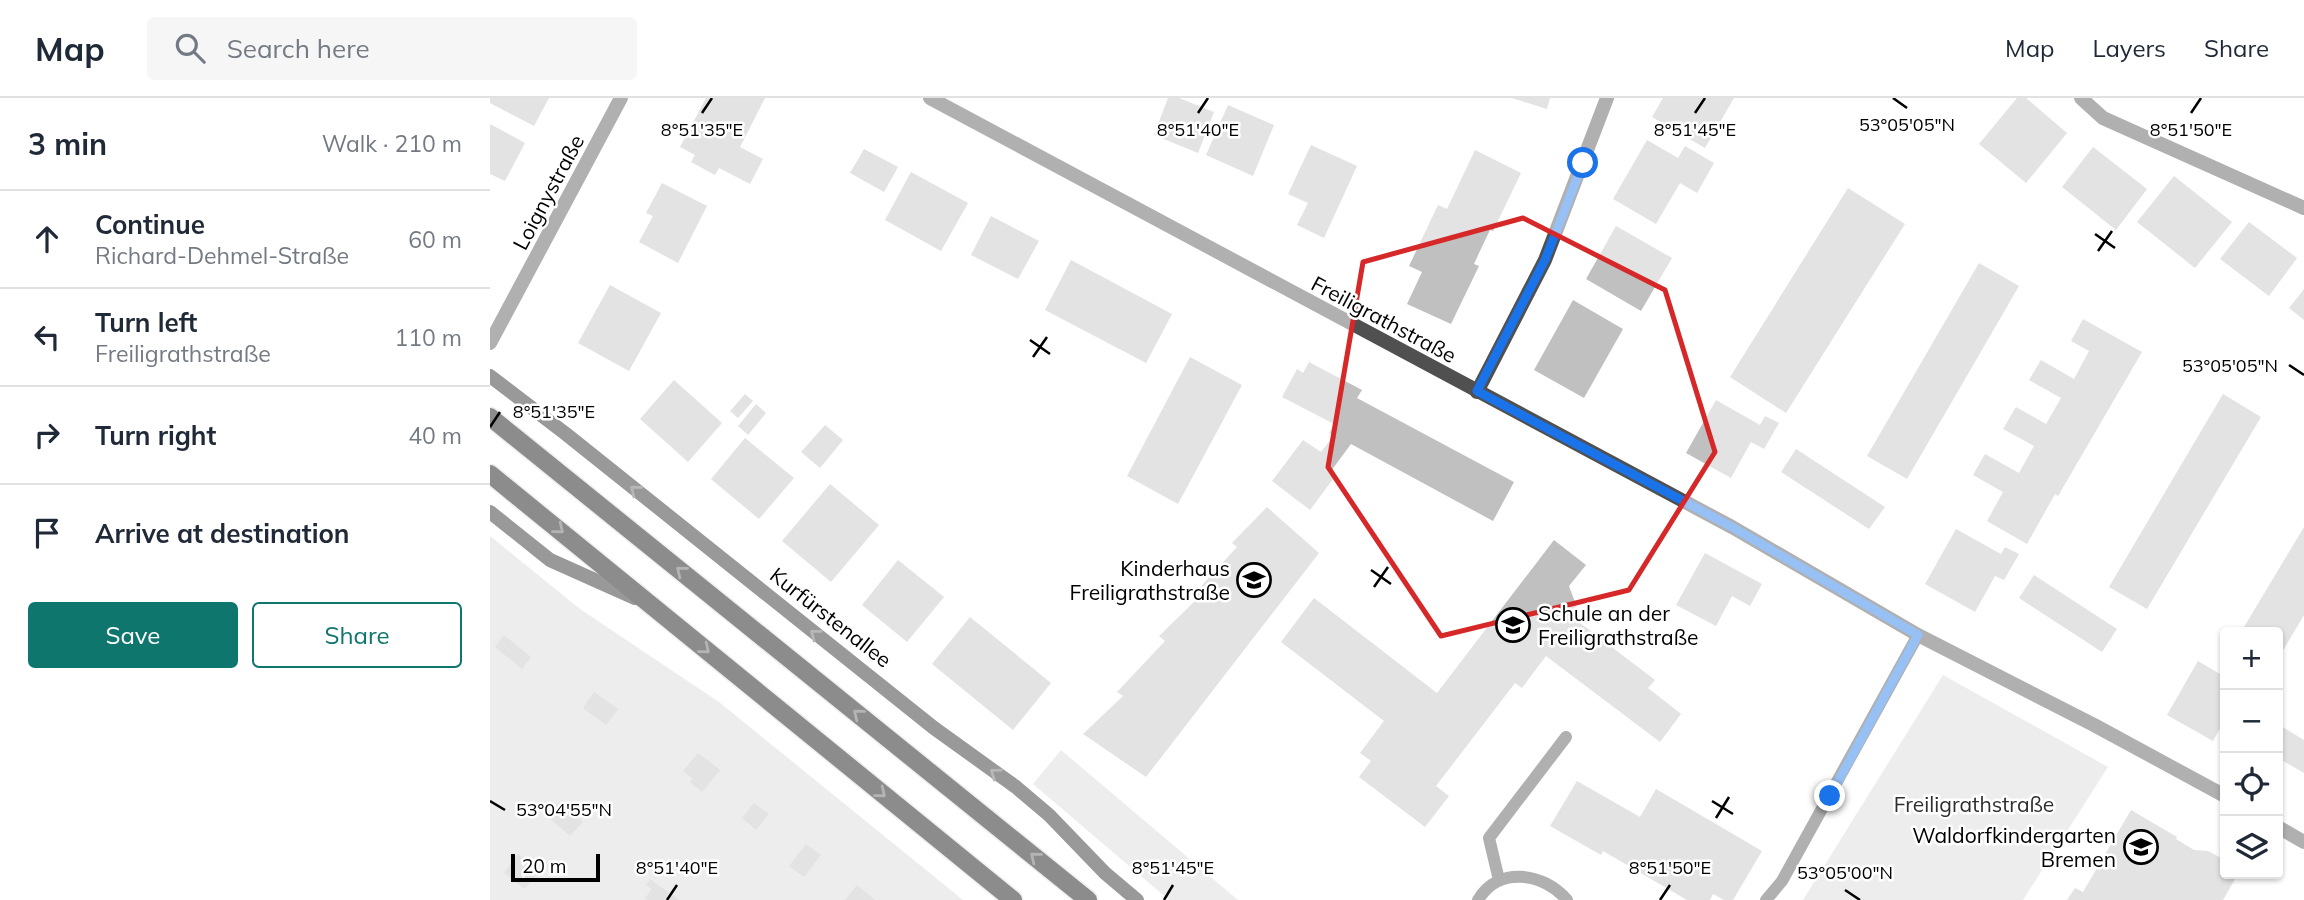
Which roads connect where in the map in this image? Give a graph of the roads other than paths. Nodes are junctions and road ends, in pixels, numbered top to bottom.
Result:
1 (621, 98) edge
2 (930, 98) edge
3 (1606, 98) edge
4 (2081, 98) edge
5 (2304, 208) edge
6 (490, 343) edge
7 (490, 376) edge
8 (1477, 391) junction
9 (490, 416) edge
10 (490, 474) edge
11 (490, 512) edge
12 (652, 606) junction
13 (1918, 635) junction
14 (1566, 737) dead end
15 (2220, 793) edge
16 (2283, 830) edge
17 (2304, 842) edge
18 (1499, 880) junction
19 (1013, 900) edge
20 (1088, 900) edge
21 (1137, 900) edge
22 (1478, 900) edge
23 (1567, 900) edge
24 (1766, 900) edge

1 - 6 street, Loignystraße
2 - 8 street, Freiligrathstraße
3 - 8 street
4 - 5 street
21 -> 7 main road, Kurfürstenallee
8 - 13 street, Freiligrathstraße
20 -> 9 main road
10 -> 12 main road
11 - 12 main road
12 -> 19 main road
13 - 15 street, Freiligrathstraße
13 - 24 lane
14 - 18 lane
16 - 17 street
18 - 22 lane
18 - 23 lane

